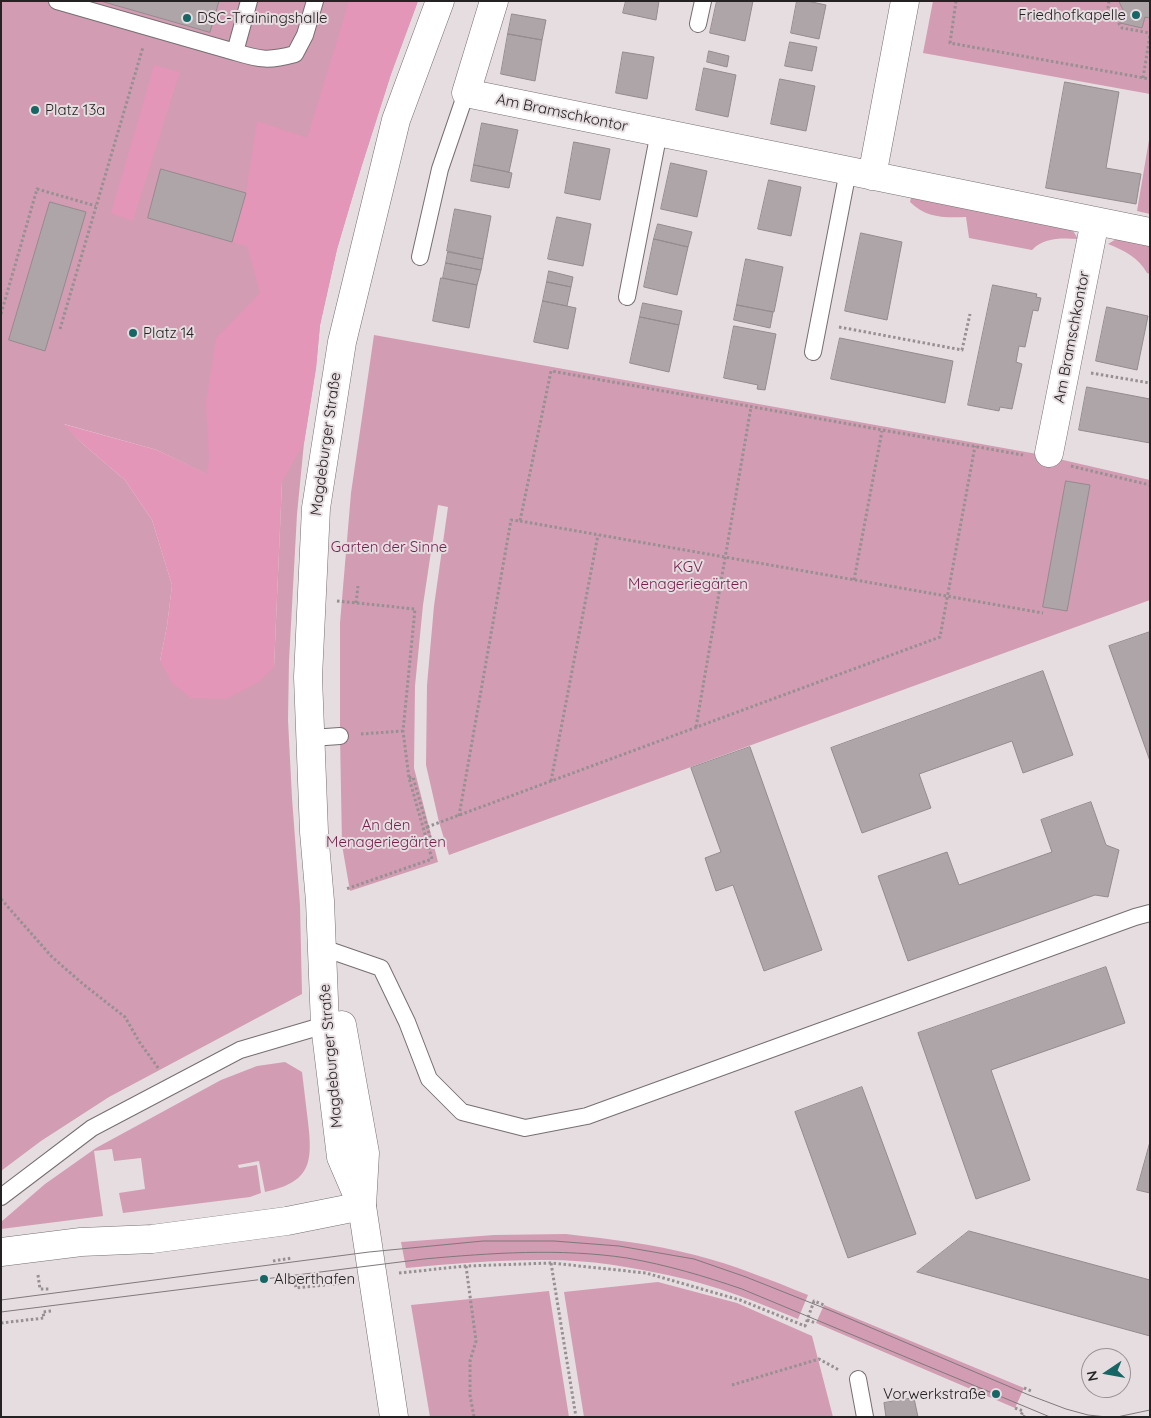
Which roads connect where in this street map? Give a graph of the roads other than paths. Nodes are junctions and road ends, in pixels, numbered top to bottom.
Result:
1 (56, 1) edge
2 (249, 1) edge
3 (315, 1) edge
4 (440, 1) edge
5 (494, 1) edge
6 (703, 1) edge
7 (905, 1) edge
8 (698, 24) dead end
9 (235, 52) junction
10 (466, 93) junction
11 (659, 132) junction
12 (860, 173) junction
13 (1095, 221) junction
14 (1150, 232) edge
15 (420, 257) dead end
16 (626, 297) dead end
17 (813, 352) dead end
18 (1048, 458) road end
19 (340, 736) road end
20 (311, 738) junction
21 (320, 901) junction
22 (1150, 913) edge
23 (329, 950) junction
24 (325, 1025) junction
25 (1, 1197) edge
26 (362, 1206) junction
27 (1, 1252) edge
28 (858, 1379) road end
29 (394, 1417) edge
30 (865, 1417) edge

1 - 9 lane
2 - 9 lane
3 - 9 lane
4 - 20 main road, Magdeburger Straße
5 - 10 main road
6 - 8 lane
7 - 12 main road
10 - 11 main road, Am Bramschkontor
10 - 15 lane
11 - 12 main road, Am Bramschkontor
11 - 16 lane
12 - 13 main road, Am Bramschkontor
12 - 17 lane
13 - 14 main road, Am Bramschkontor
13 - 18 main road, Am Bramschkontor
19 - 20 lane
20 - 21 main road, Magdeburger Straße
21 - 23 main road, Magdeburger Straße
21 - 24 main road, Magdeburger Straße
22 - 23 lane
23 - 26 main road, Magdeburger Straße
24 - 25 lane
24 - 26 main road, Magdeburger Straße
26 - 27 main road
26 - 29 main road, Magdeburger Straße
28 - 30 lane

